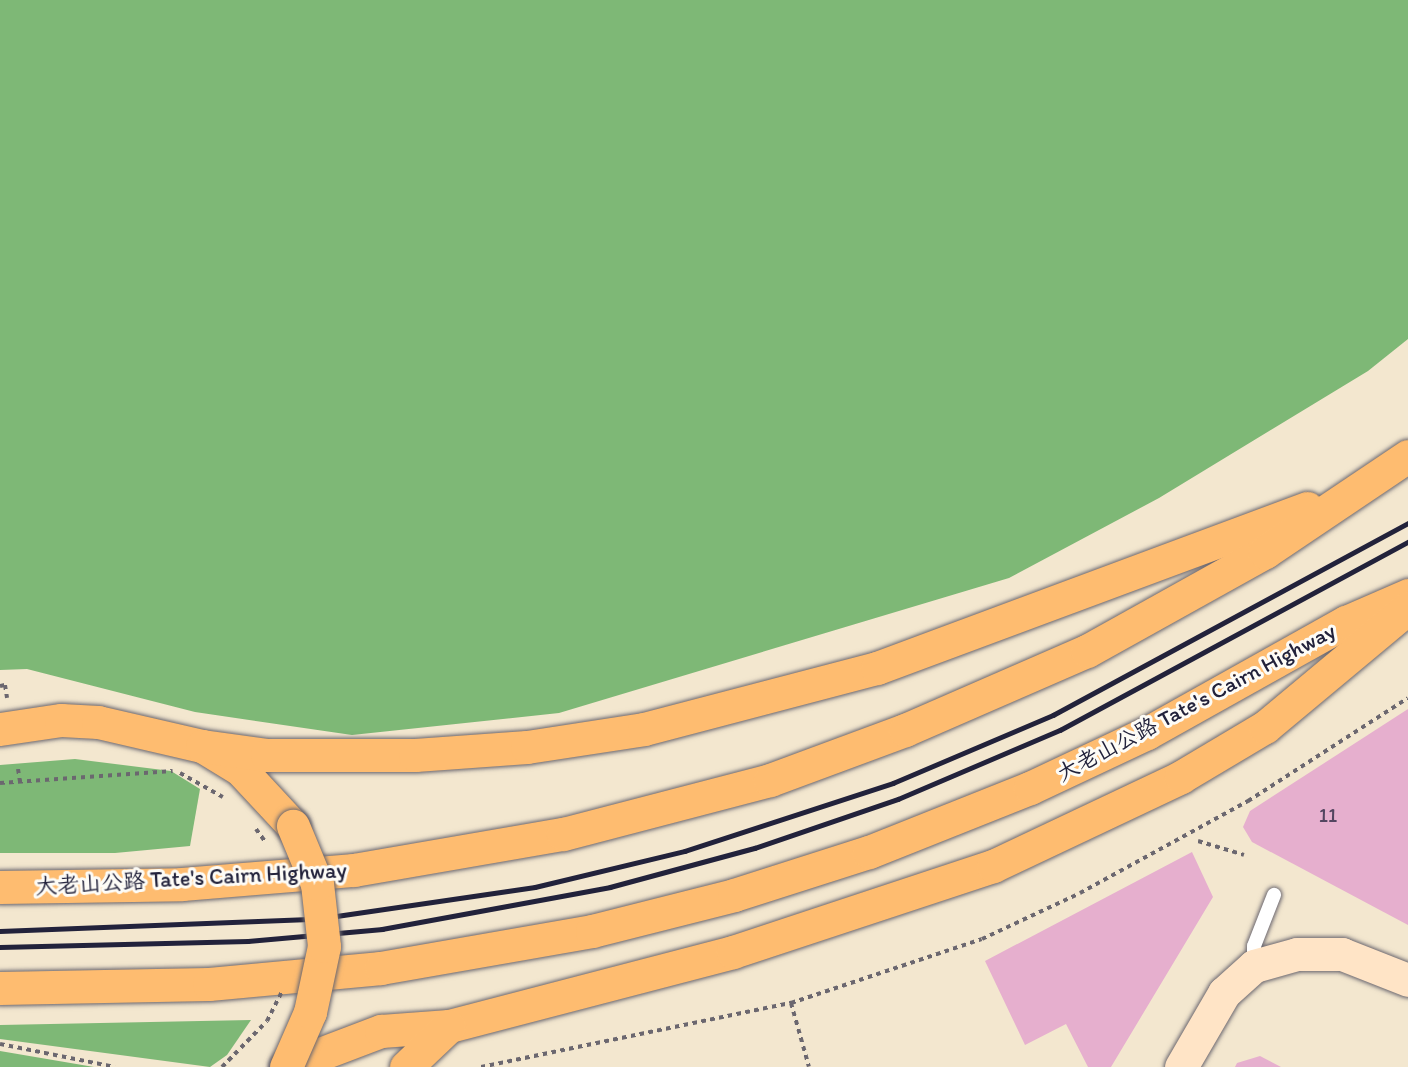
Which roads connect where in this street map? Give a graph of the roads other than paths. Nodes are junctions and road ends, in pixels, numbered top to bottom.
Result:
1 (1399, 463) edge
2 (1408, 595) edge
3 (1408, 608) edge
4 (4, 715) edge
5 (202, 746) junction
6 (0, 887) edge
7 (1274, 895) dead end
8 (1254, 966) junction
9 (1408, 980) edge
10 (0, 988) edge
11 (449, 1026) junction
12 (286, 1067) edge
13 (406, 1067) edge
14 (1181, 1067) edge

1 - 5 main road
1 - 6 main road, 大老山公路 Tate's Cairn Highway
2 - 10 main road, 大老山公路 Tate's Cairn Highway
3 - 11 main road
4 - 5 main road
5 - 12 main road, bridge
7 - 8 lane
8 - 9 street
8 - 14 street
11 - 12 main road
11 - 13 main road

